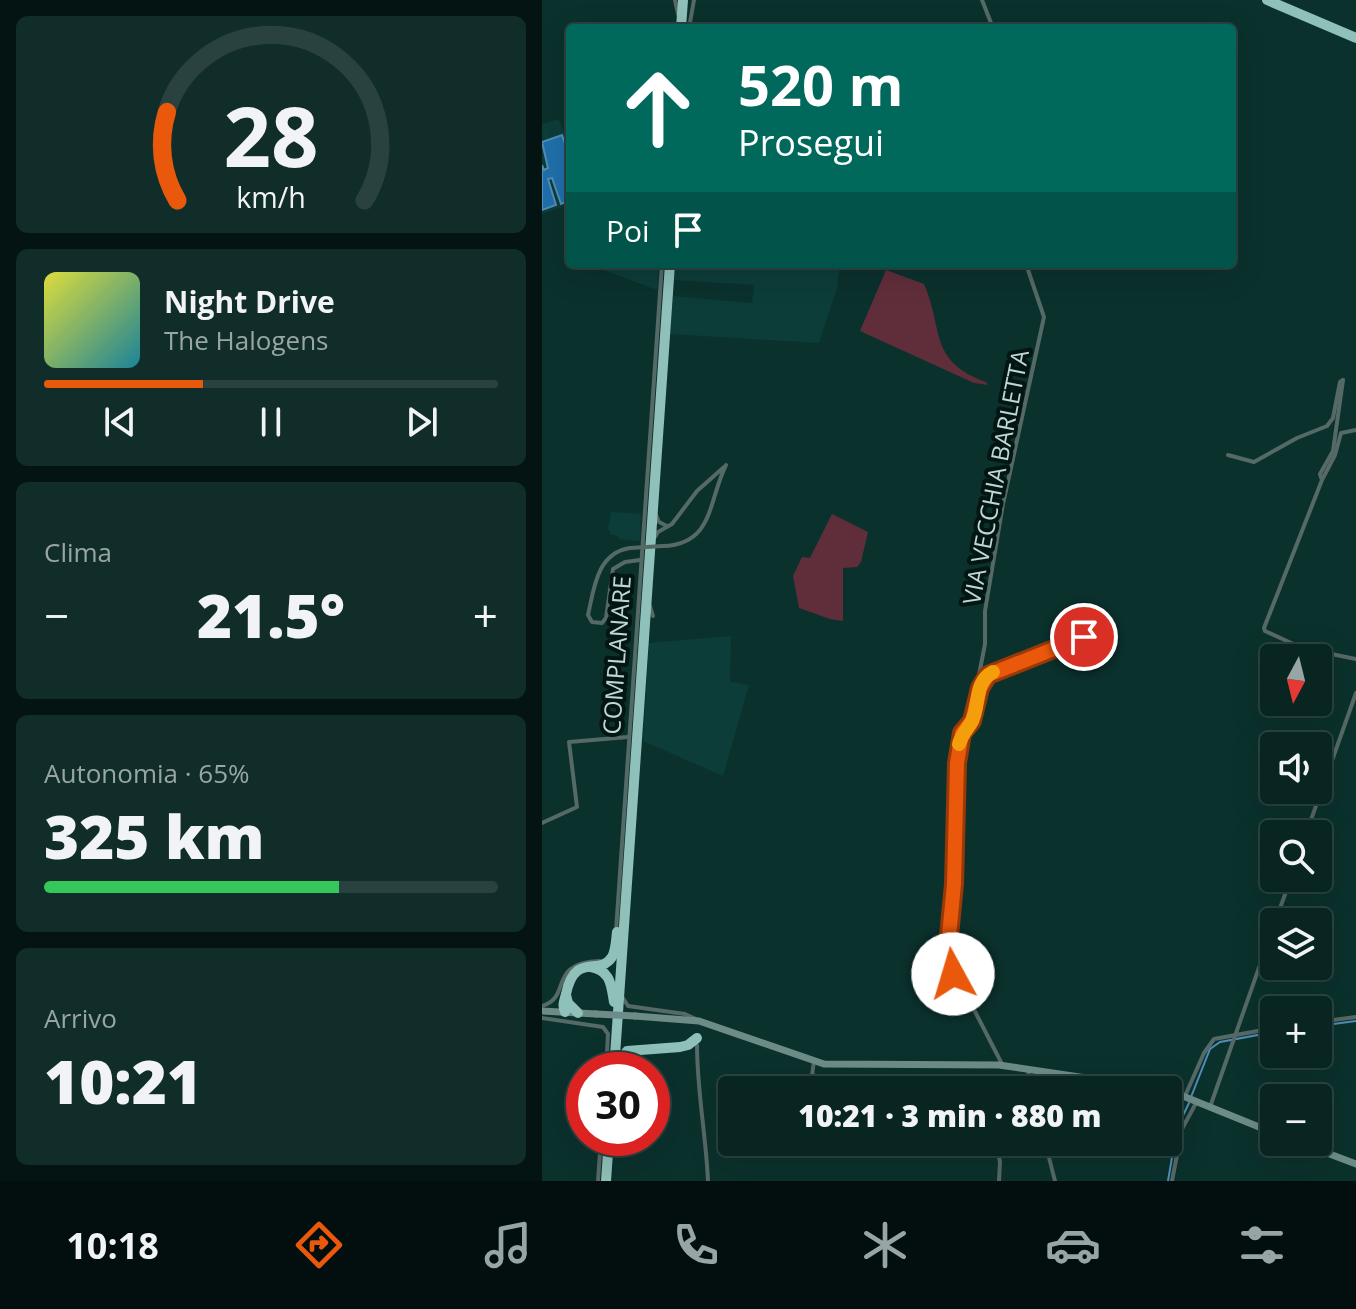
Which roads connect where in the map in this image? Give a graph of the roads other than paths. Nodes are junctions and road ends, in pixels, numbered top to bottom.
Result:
1 (982, 0) edge
2 (1267, 0) edge
3 (1280, 0) edge
4 (685, 2) edge
5 (683, 24) edge
6 (683, 24) edge
7 (991, 24) edge
8 (1356, 36) edge
9 (667, 268) edge
10 (667, 268) edge
11 (667, 268) edge
12 (667, 268) edge
13 (1027, 268) edge
14 (1356, 430) edge
15 (1228, 455) dead end
16 (710, 479) junction
17 (1322, 480) junction
18 (716, 485) junction
19 (697, 491) junction
20 (714, 498) junction
21 (656, 515) junction
22 (667, 526) junction
23 (655, 527) junction
24 (654, 540) junction
25 (641, 560) junction
26 (653, 616) dead end
27 (1084, 637) dead end
28 (647, 648) dead end
29 (1356, 659) edge
30 (1356, 693) edge
31 (962, 733) junction
32 (628, 737) junction
33 (1311, 820) edge
34 (542, 823) edge
35 (620, 922) junction
36 (1260, 965) edge
37 (589, 966) junction
38 (557, 1006) edge
39 (616, 1008) junction
40 (578, 1013) joint
41 (1356, 1017) edge
42 (542, 1018) edge
43 (1332, 1020) edge
44 (1260, 1031) edge
45 (698, 1033) junction
46 (1234, 1037) junction
47 (637, 1048) junction
48 (610, 1052) edge
49 (613, 1052) edge
50 (628, 1052) edge
51 (670, 1052) edge
52 (814, 1061) junction
53 (1003, 1066) junction
54 (1028, 1071) junction
55 (816, 1076) edge
56 (1029, 1076) edge
57 (1065, 1076) edge
58 (1182, 1095) edge
59 (1190, 1098) junction
60 (1210, 1107) junction
61 (1260, 1127) edge
62 (1332, 1155) edge
63 (606, 1156) edge
64 (999, 1156) edge
65 (1049, 1156) edge
66 (1356, 1164) edge
67 (604, 1181) edge
68 (708, 1181) edge
69 (999, 1181) edge
70 (1055, 1181) edge
71 (1172, 1181) edge

1 - 7 street
2 - 8 highway
3 - 8 highway
4 - 5 highway
4 - 6 street
9 - 21 street, COMPLANARE
10 - 25 street, COMPLANARE
11 - 35 highway
12 - 39 highway
13 - 31 street, VIA VECCHIA BARLETTA
14 - 17 street
15 - 17 street
16 - 18 street
16 - 18 street
16 - 19 street
16 - 20 street
17 - 29 street
18 - 20 street
19 - 20 street
19 - 22 street
20 - 25 street, bridge
21 - 22 street
21 - 23 street, COMPLANARE
22 - 23 street
22 - 24 street
23 - 24 street, COMPLANARE
24 - 26 street, COMPLANARE
25 - 32 street, COMPLANARE
27 - 31 street
28 - 45 street, COMPLANARE
30 - 33 street
31 - 53 street, VIA VECCHIA BARLETTA
32 - 34 street
32 - 38 street, COMPLANARE
35 - 37 highway
35 - 39 highway
36 - 46 street
37 - 38 highway
37 - 39 highway
38 - 40 highway
39 - 47 highway
39 - 49 highway
40 - 45 street, bridge
41 - 43 street
42 - 48 street
44 - 46 street
45 - 47 highway
45 - 51 street
45 - 52 street
45 - 68 street
46 - 59 street
46 - 60 street
47 - 50 highway
52 - 53 street
52 - 55 street
53 - 54 street
54 - 56 street
54 - 57 street
58 - 59 street
59 - 60 street
59 - 71 street
60 - 61 street
62 - 66 street
63 - 67 highway
64 - 69 street
65 - 70 street

